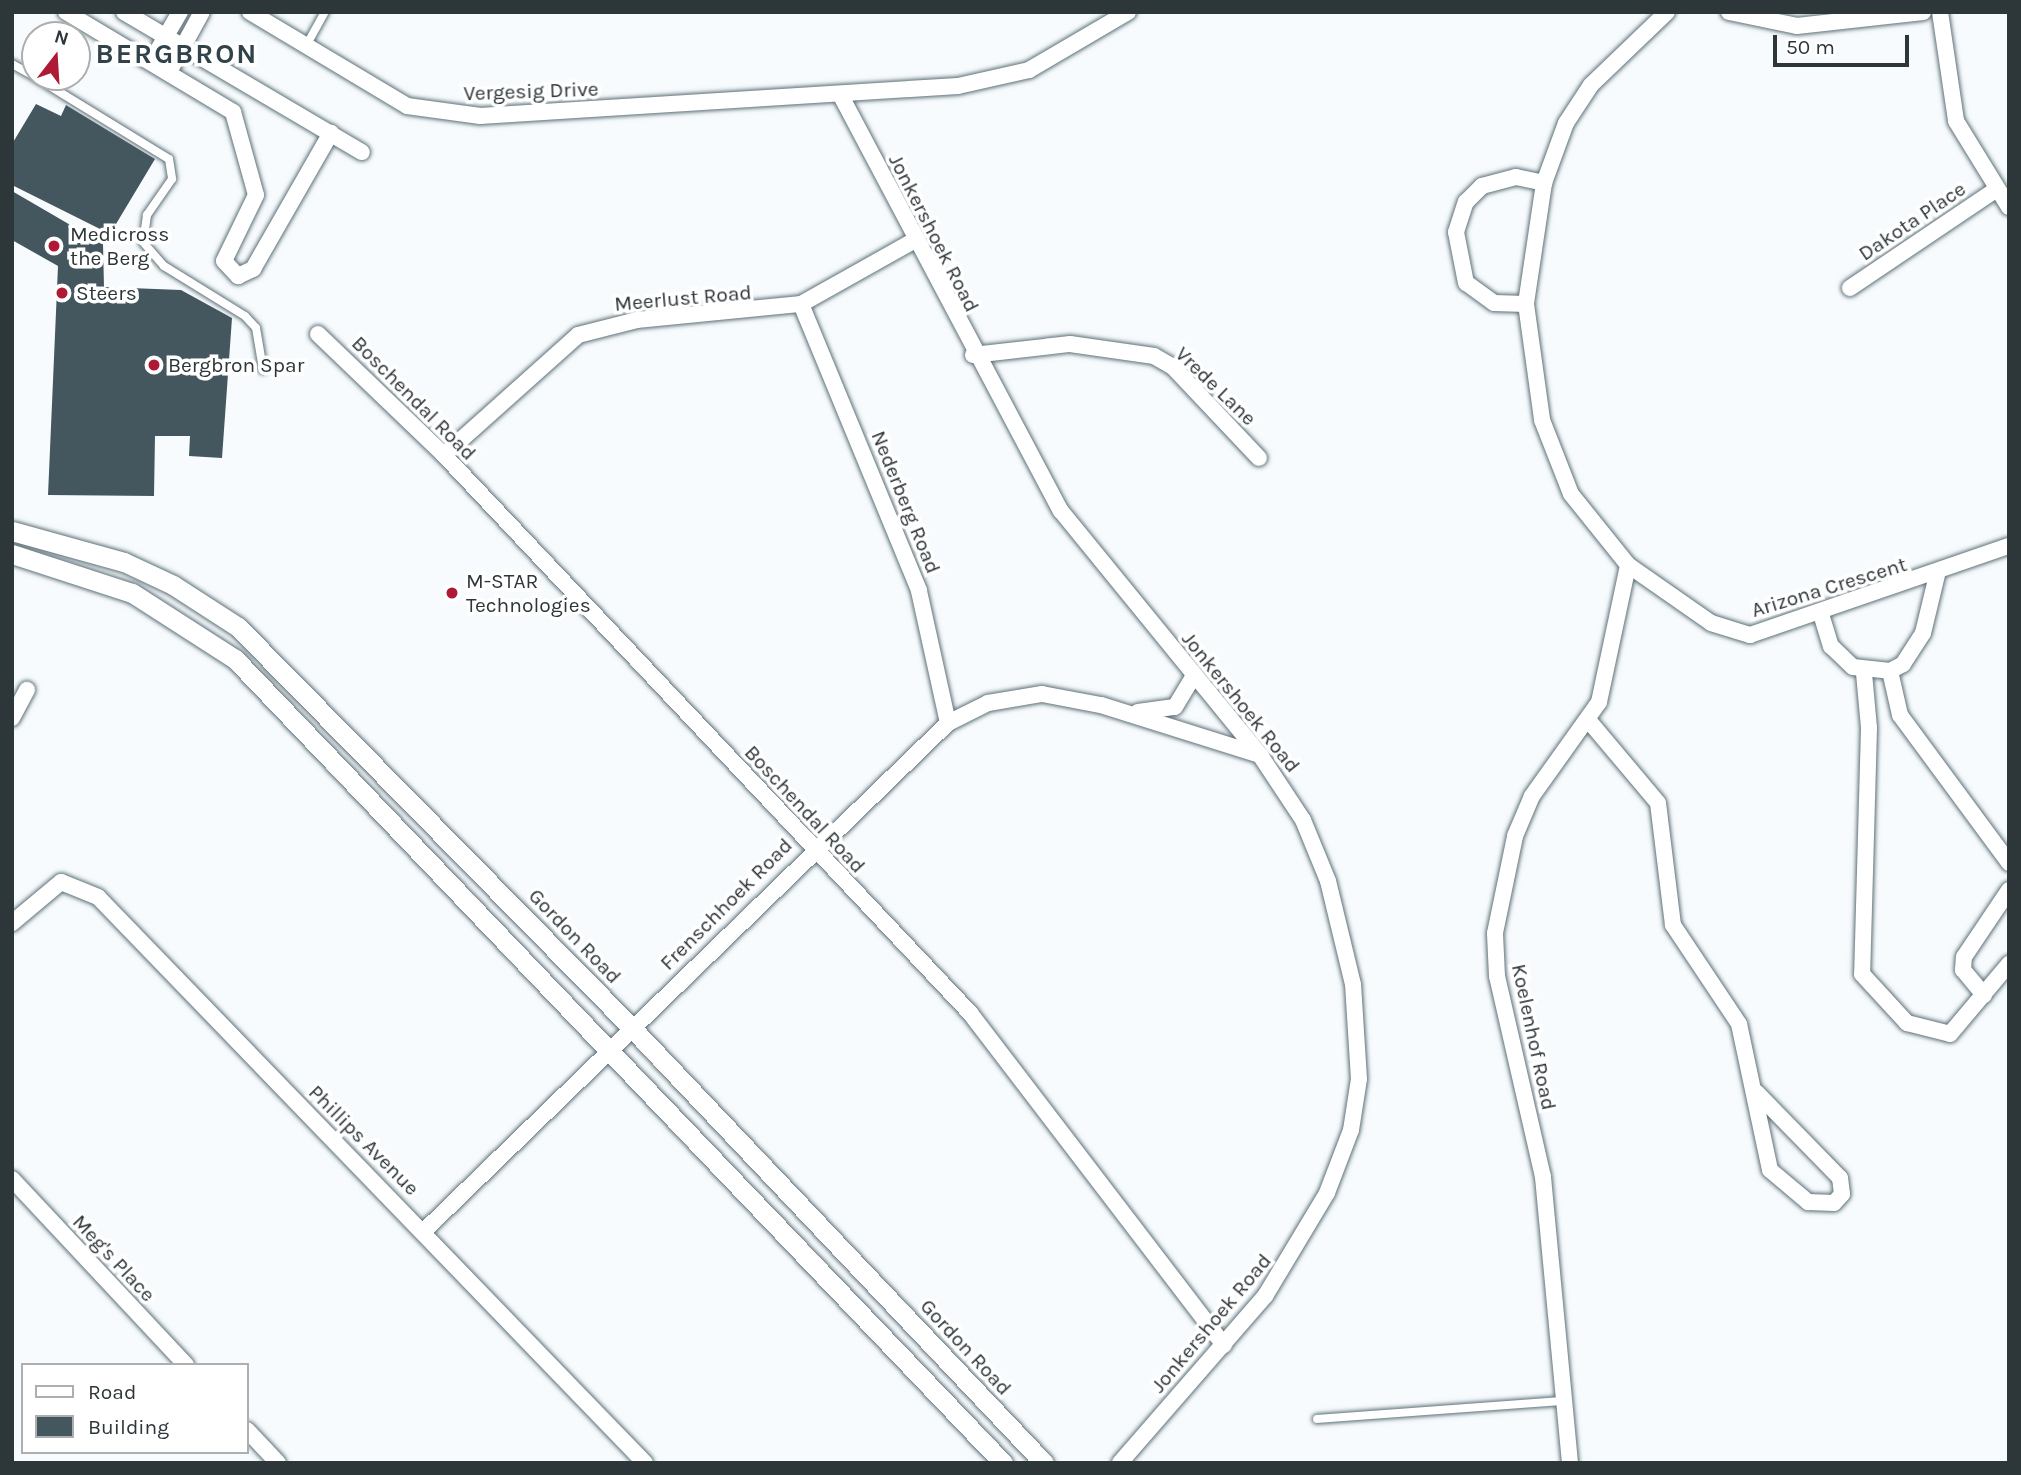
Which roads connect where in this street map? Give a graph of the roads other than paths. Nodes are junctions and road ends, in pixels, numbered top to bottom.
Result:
1 (66, 12) edge
2 (124, 12) edge
3 (180, 12) edge
4 (202, 12) edge
5 (250, 12) edge
6 (325, 12) edge
7 (1128, 12) edge
8 (1667, 12) edge
9 (1728, 12) edge
10 (1923, 12) edge
11 (1940, 12) edge
12 (1649, 20) edge
13 (166, 37) junction
14 (306, 46) junction
15 (183, 47) junction
16 (151, 62) junction
17 (169, 72) junction
18 (58, 91) edge
19 (839, 94) junction
20 (331, 134) junction
21 (362, 152) dead end
22 (1544, 183) junction
23 (1997, 189) junction
24 (2009, 207) edge
25 (915, 240) junction
26 (1850, 288) dead end
27 (801, 304) junction
28 (1526, 304) junction
29 (318, 334) dead end
30 (973, 355) junction
31 (263, 369) dead end
32 (443, 455) junction
33 (1259, 458) dead end
34 (12, 531) edge
35 (2009, 546) edge
36 (12, 554) edge
37 (1628, 565) junction
38 (1937, 575) junction
39 (202, 602) junction
40 (1821, 614) junction
41 (186, 622) junction
42 (1890, 671) junction
43 (1864, 673) junction
44 (1193, 677) junction
45 (27, 690) dead end
46 (1122, 712) junction
47 (12, 718) edge
48 (1589, 721) junction
49 (948, 723) junction
50 (1261, 755) junction
51 (813, 848) junction
52 (2009, 863) edge
53 (2009, 890) edge
54 (12, 923) edge
55 (2009, 964) edge
56 (1984, 995) junction
57 (632, 1028) junction
58 (611, 1047) junction
59 (1757, 1093) junction
60 (12, 1179) edge
61 (424, 1231) junction
62 (1224, 1345) junction
63 (184, 1363) edge
64 (1564, 1401) junction
65 (1317, 1419) dead end
66 (248, 1431) edge
67 (278, 1463) edge
68 (645, 1463) edge
69 (1003, 1463) edge
70 (1044, 1463) edge
71 (1119, 1463) edge
72 (1570, 1463) edge

1 - 16 street
2 - 13 street
3 - 13 street
4 - 15 street
5 - 14 street, Vergesig Drive
6 - 14 lane
7 - 19 street, Vergesig Drive
8 - 12 street, Arizona Crescent
9 - 10 street
11 - 23 street
12 - 22 street, Arizona Crescent
13 - 15 street
13 - 16 street
14 - 19 street, Vergesig Drive
15 - 17 street
15 - 20 street
16 - 17 street
17 - 20 street
18 - 31 lane
19 - 25 street, Jonkershoek Road
20 - 21 street
22 - 28 street, Arizona Crescent
22 - 28 street
23 - 24 street
23 - 26 street, Dakota Place
25 - 27 street, Meerlust Road
25 - 30 street, Jonkershoek Road
27 - 32 street, Meerlust Road
27 - 49 street, Nederberg Road
28 - 37 street, Arizona Crescent
29 - 32 street, Boschendal Road
30 - 33 street, Vrede Lane
30 - 44 street, Jonkershoek Road
32 - 51 street, Boschendal Road
34 - 39 street, Gordon Road
35 - 38 street, Arizona Crescent
36 - 41 street
37 - 40 street, Arizona Crescent
37 - 48 street, Koelenhof Road
38 - 40 street, Arizona Crescent
38 - 42 street
39 - 41 street
39 - 57 street, Gordon Road
40 - 43 street
41 - 58 street
42 - 43 street
42 - 52 street
43 - 56 street
44 - 46 street
44 - 50 street, Jonkershoek Road
45 - 47 street
46 - 49 street, Frenschhoek Road
46 - 50 street, Frenschhoek Road
48 - 59 street
48 - 64 street, Koelenhof Road
49 - 51 street, Frenschhoek Road
50 - 62 street, Jonkershoek Road
51 - 57 street, Frenschhoek Road
51 - 62 street, Boschendal Road
53 - 56 street
54 - 61 street, Phillips Avenue
55 - 56 street
57 - 58 street, Frenschhoek Road
57 - 70 street, Gordon Road
58 - 61 street, Frenschhoek Road
58 - 69 street
59 - 59 street
60 - 63 street, Meg's Place
61 - 68 street, Phillips Avenue
62 - 71 street, Jonkershoek Road
64 - 65 lane
64 - 72 street, Koelenhof Road
66 - 67 street

